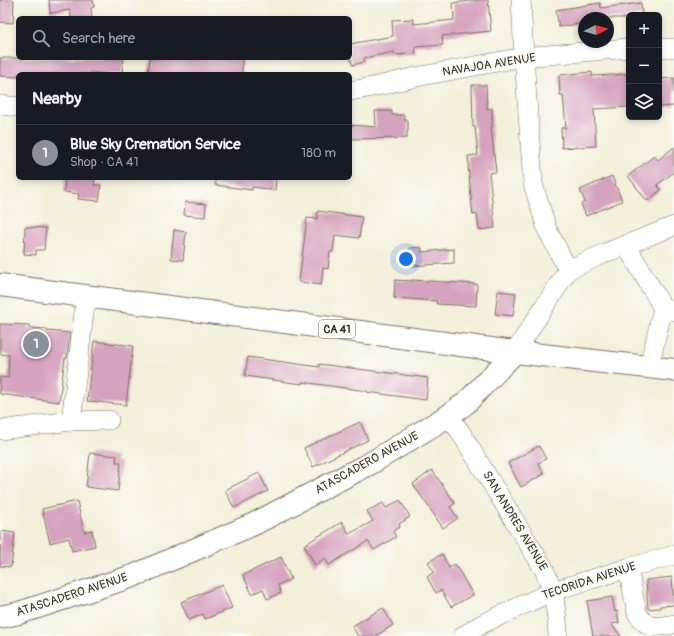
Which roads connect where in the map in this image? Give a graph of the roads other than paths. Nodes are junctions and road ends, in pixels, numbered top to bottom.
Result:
1 (520, 0) edge
2 (626, 48) edge
3 (662, 48) edge
4 (674, 48) edge
5 (524, 57) junction
6 (352, 91) edge
7 (0, 105) edge
8 (16, 107) edge
9 (674, 226) edge
10 (626, 245) junction
11 (568, 270) junction
12 (0, 285) edge
13 (86, 296) junction
14 (669, 310) edge
15 (515, 352) junction
16 (649, 367) junction
17 (674, 370) edge
18 (448, 416) junction
19 (109, 420) dead end
20 (71, 421) junction
21 (0, 430) edge
22 (674, 555) edge
23 (628, 568) junction
24 (553, 591) junction
25 (0, 617) edge
26 (674, 624) edge
27 (463, 636) edge
28 (558, 636) edge

1 - 5 street
2 - 5 street, NAVAJOA AVENUE
3 - 4 street
5 - 6 street, NAVAJOA AVENUE
5 - 11 street
7 - 8 street
9 - 10 street
10 - 11 street
10 - 14 street
11 - 15 street, ATASCADERO AVENUE
12 - 13 main road, CA 41 / CA 41
13 - 15 main road, CA 41 / CA 41
13 - 20 street
14 - 16 street
15 - 16 main road, CA 41 / CA 41
15 - 18 main road, ATASCADERO AVENUE
16 - 17 main road, CA 41 / CA 41
18 - 24 street, SAN ANDRES AVENUE
18 - 25 main road, ATASCADERO AVENUE
19 - 20 street
20 - 21 street
22 - 23 street, TECORIDA AVENUE
23 - 24 street, TECORIDA AVENUE
23 - 26 street
24 - 27 street, TECORIDA AVENUE
24 - 28 street, SAN ANDRES AVENUE

